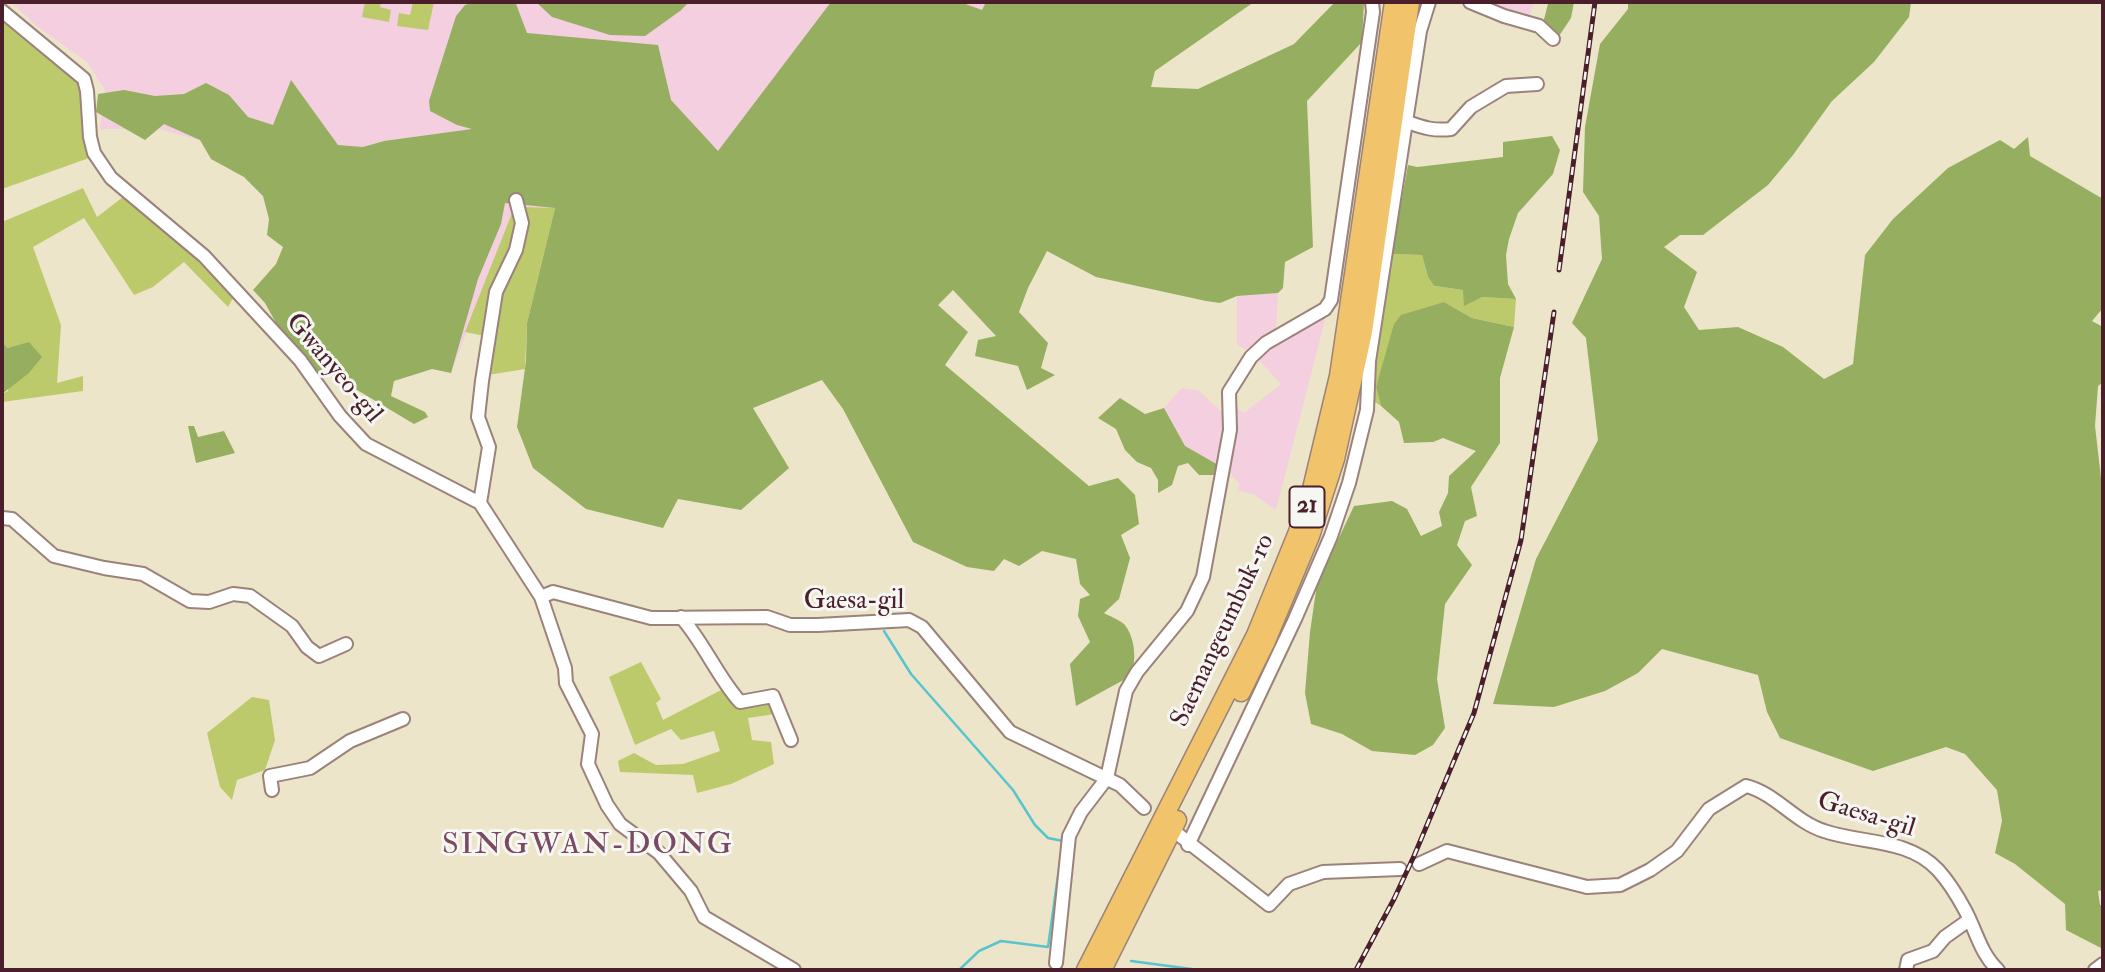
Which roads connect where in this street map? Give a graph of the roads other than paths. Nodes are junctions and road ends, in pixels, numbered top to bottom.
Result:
1 (1372, 2) edge
2 (1394, 2) edge
3 (1410, 2) edge
4 (1429, 2) edge
5 (1470, 2) edge
6 (2, 11) edge
7 (1553, 39) dead end
8 (1536, 83) dead end
9 (1408, 122) junction
10 (516, 200) dead end
11 (480, 503) junction
12 (2, 518) edge
13 (541, 597) junction
14 (681, 617) junction
15 (346, 644) dead end
16 (403, 719) dead end
17 (791, 740) dead end
18 (1107, 778) junction
19 (272, 790) dead end
20 (1144, 808) dead end
21 (1419, 864) dead end
22 (1400, 869) dead end
23 (1969, 920) junction
24 (1056, 963) dead end
25 (2103, 964) edge
26 (794, 970) edge
27 (1086, 970) edge
28 (1102, 970) edge
29 (1906, 970) edge
30 (1998, 970) edge
31 (2095, 970) edge

1 - 18 street
2 - 27 highway, Saemangeumbuk-ro / 21
3 - 28 highway, Saemangeumbuk-ro / 21
4 - 9 street
5 - 7 street
6 - 11 street, Gwanyeo-gil
8 - 9 street
9 - 22 street
10 - 11 street
11 - 13 street, Gwanyeo-gil
12 - 15 street
13 - 14 street, Gaesa-gil
13 - 26 street, Gwanyeo-gil
14 - 17 street
14 - 18 street, Gaesa-gil
16 - 19 street
18 - 20 street, Gaesa-gil
18 - 24 street
21 - 23 street, Gaesa-gil
23 - 29 street
23 - 30 street, Gaesa-gil
25 - 31 street

